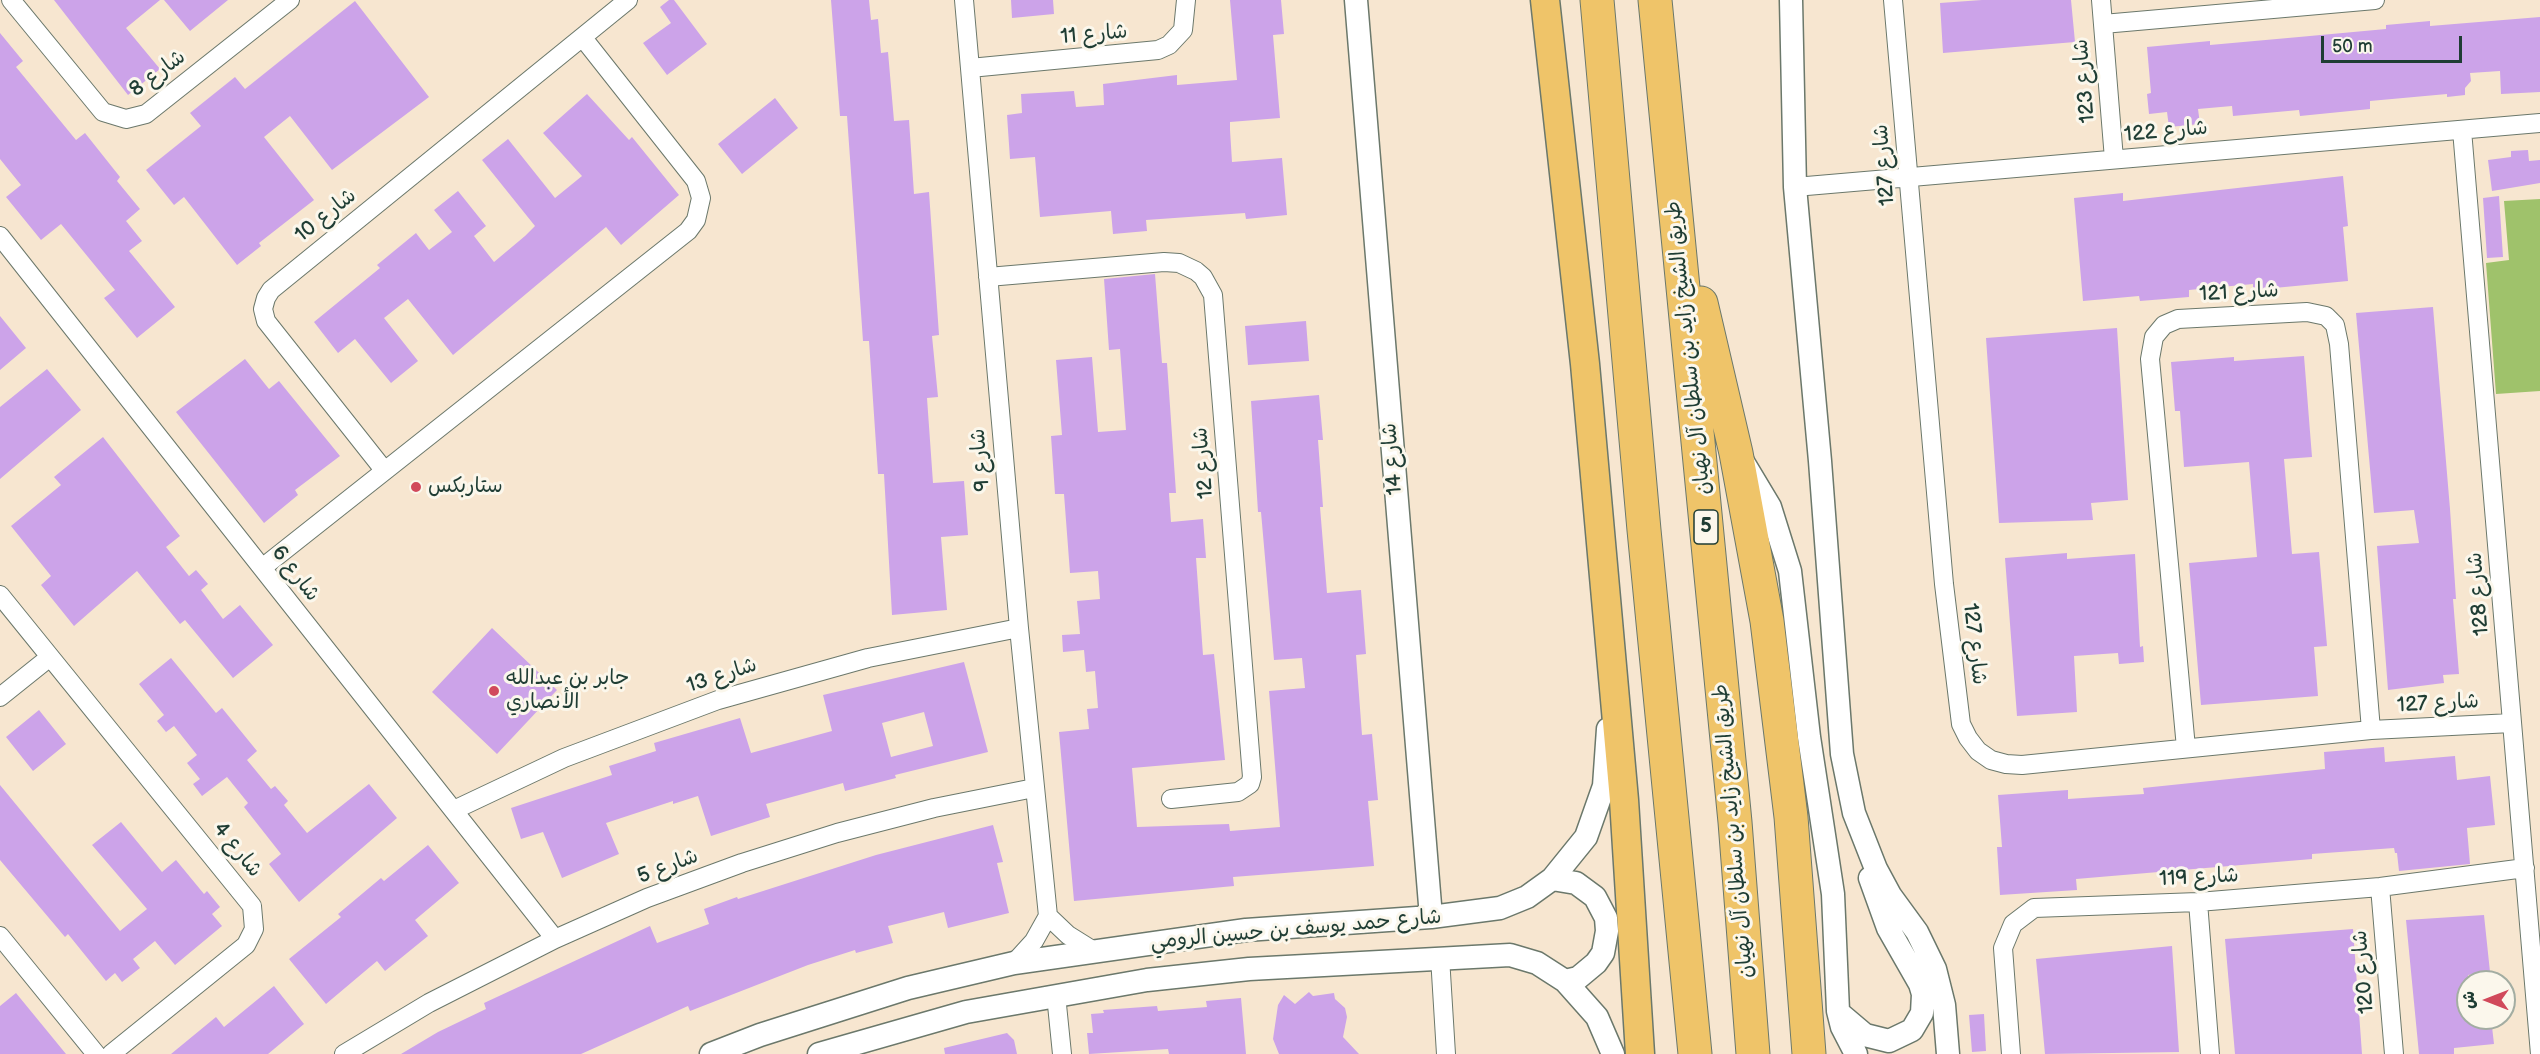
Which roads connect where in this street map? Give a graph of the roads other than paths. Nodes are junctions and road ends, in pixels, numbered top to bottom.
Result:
1 (12, 0) edge
2 (290, 0) edge
3 (628, 0) edge
4 (964, 0) edge
5 (1186, 0) edge
6 (1356, 0) edge
7 (1545, 0) edge
8 (1598, 0) edge
9 (1655, 0) edge
10 (1791, 0) edge
11 (1893, 0) edge
12 (2101, 0) edge
13 (2374, 0) edge
14 (2103, 24) junction
15 (583, 38) junction
16 (970, 68) junction
17 (2540, 123) edge
18 (2462, 130) junction
19 (2114, 159) junction
20 (1909, 177) junction
21 (1795, 187) junction
22 (1675, 204) junction
23 (0, 236) edge
24 (988, 277) junction
25 (1736, 453) junction
26 (384, 470) junction
27 (262, 568) junction
28 (0, 595) edge
29 (1018, 628) junction
30 (50, 657) junction
31 (1611, 668) junction
32 (0, 697) edge
33 (2512, 723) junction
34 (2371, 730) junction
35 (2186, 748) junction
36 (1034, 788) junction
37 (1171, 799) dead end
38 (454, 810) junction
39 (1864, 841) junction
40 (2525, 867) junction
41 (1552, 879) junction
42 (2379, 887) junction
43 (2198, 902) junction
44 (1048, 916) junction
45 (1431, 917) junction
46 (0, 936) edge
47 (555, 939) junction
48 (2535, 941) edge
49 (1092, 950) junction
50 (1440, 957) junction
51 (1014, 963) junction
52 (1565, 981) junction
53 (1056, 995) junction
54 (1692, 1011) junction
55 (1838, 1011) junction
56 (96, 1054) edge
57 (111, 1054) edge
58 (344, 1054) edge
59 (711, 1054) edge
60 (819, 1054) edge
61 (1062, 1054) edge
62 (1446, 1054) edge
63 (1613, 1054) edge
64 (1640, 1054) edge
65 (1687, 1054) edge
66 (1695, 1054) edge
67 (1753, 1054) edge
68 (1809, 1054) edge
69 (1856, 1054) edge
70 (1948, 1054) edge
71 (2011, 1054) edge
72 (2210, 1054) edge
73 (2394, 1054) edge
74 (2540, 1054) edge

1 - 2 street, شارع 8
3 - 15 street, شارع 10
4 - 16 street, شارع 9
5 - 16 street, شارع 11
6 - 45 street, شارع 14
7 - 31 main road
8 - 54 highway
9 - 22 highway, طريق الشيخ زايد بن سلطان آل نهيان / 5
10 - 21 street
11 - 20 street, شارع 127
12 - 14 street, شارع 123
13 - 14 street
14 - 19 street, شارع 123
15 - 26 street
15 - 26 street, شارع 10
16 - 24 street, شارع 9
17 - 18 street, شارع 122
18 - 19 street, شارع 122
18 - 33 street, شارع 128
19 - 20 street, شارع 122
20 - 21 street, شارع 122
20 - 35 street, شارع 127
21 - 39 street
22 - 25 highway, 5
22 - 67 highway, طريق الشيخ زايد بن سلطان آل نهيان / 5
23 - 27 street, شارع 6
24 - 29 street, شارع 9
24 - 37 street, شارع 12
25 - 55 street
25 - 68 highway, 5
26 - 27 street
27 - 38 street, شارع 6
28 - 30 street, شارع 4
29 - 36 street, شارع 9
29 - 38 street, شارع 13
30 - 32 street
30 - 57 street, شارع 4
31 - 41 street, شارع حمد يوسف بن حسين الرومي
31 - 64 main road
33 - 34 street, شارع 127
33 - 40 street, شارع 128
34 - 35 street, شارع 127
34 - 35 street, شارع 121
36 - 44 street, شارع 9
36 - 47 street, شارع 5
38 - 47 street, شارع 6
39 - 55 street
39 - 70 street
40 - 42 street, شارع 119
40 - 48 street, شارع 128
41 - 45 street, شارع حمد يوسف بن حسين الرومي
41 - 52 street
42 - 43 street, شارع 119
42 - 73 street, شارع 120
43 - 71 street, شارع 119
43 - 72 street
44 - 49 street
44 - 51 street
45 - 49 street, شارع حمد يوسف بن حسين الرومي
46 - 56 street
47 - 58 street, شارع 5
48 - 74 street, شارع 128
49 - 51 street, شارع حمد يوسف بن حسين الرومي
50 - 52 street, شارع حمد يوسف بن حسين الرومي
50 - 53 street, شارع حمد يوسف بن حسين الرومي
50 - 62 street
51 - 59 street, شارع حمد يوسف بن حسين الرومي
52 - 63 street, شارع حمد يوسف بن حسين الرومي
53 - 60 street, شارع حمد يوسف بن حسين الرومي
53 - 61 street
54 - 65 highway
54 - 66 highway
55 - 69 street

